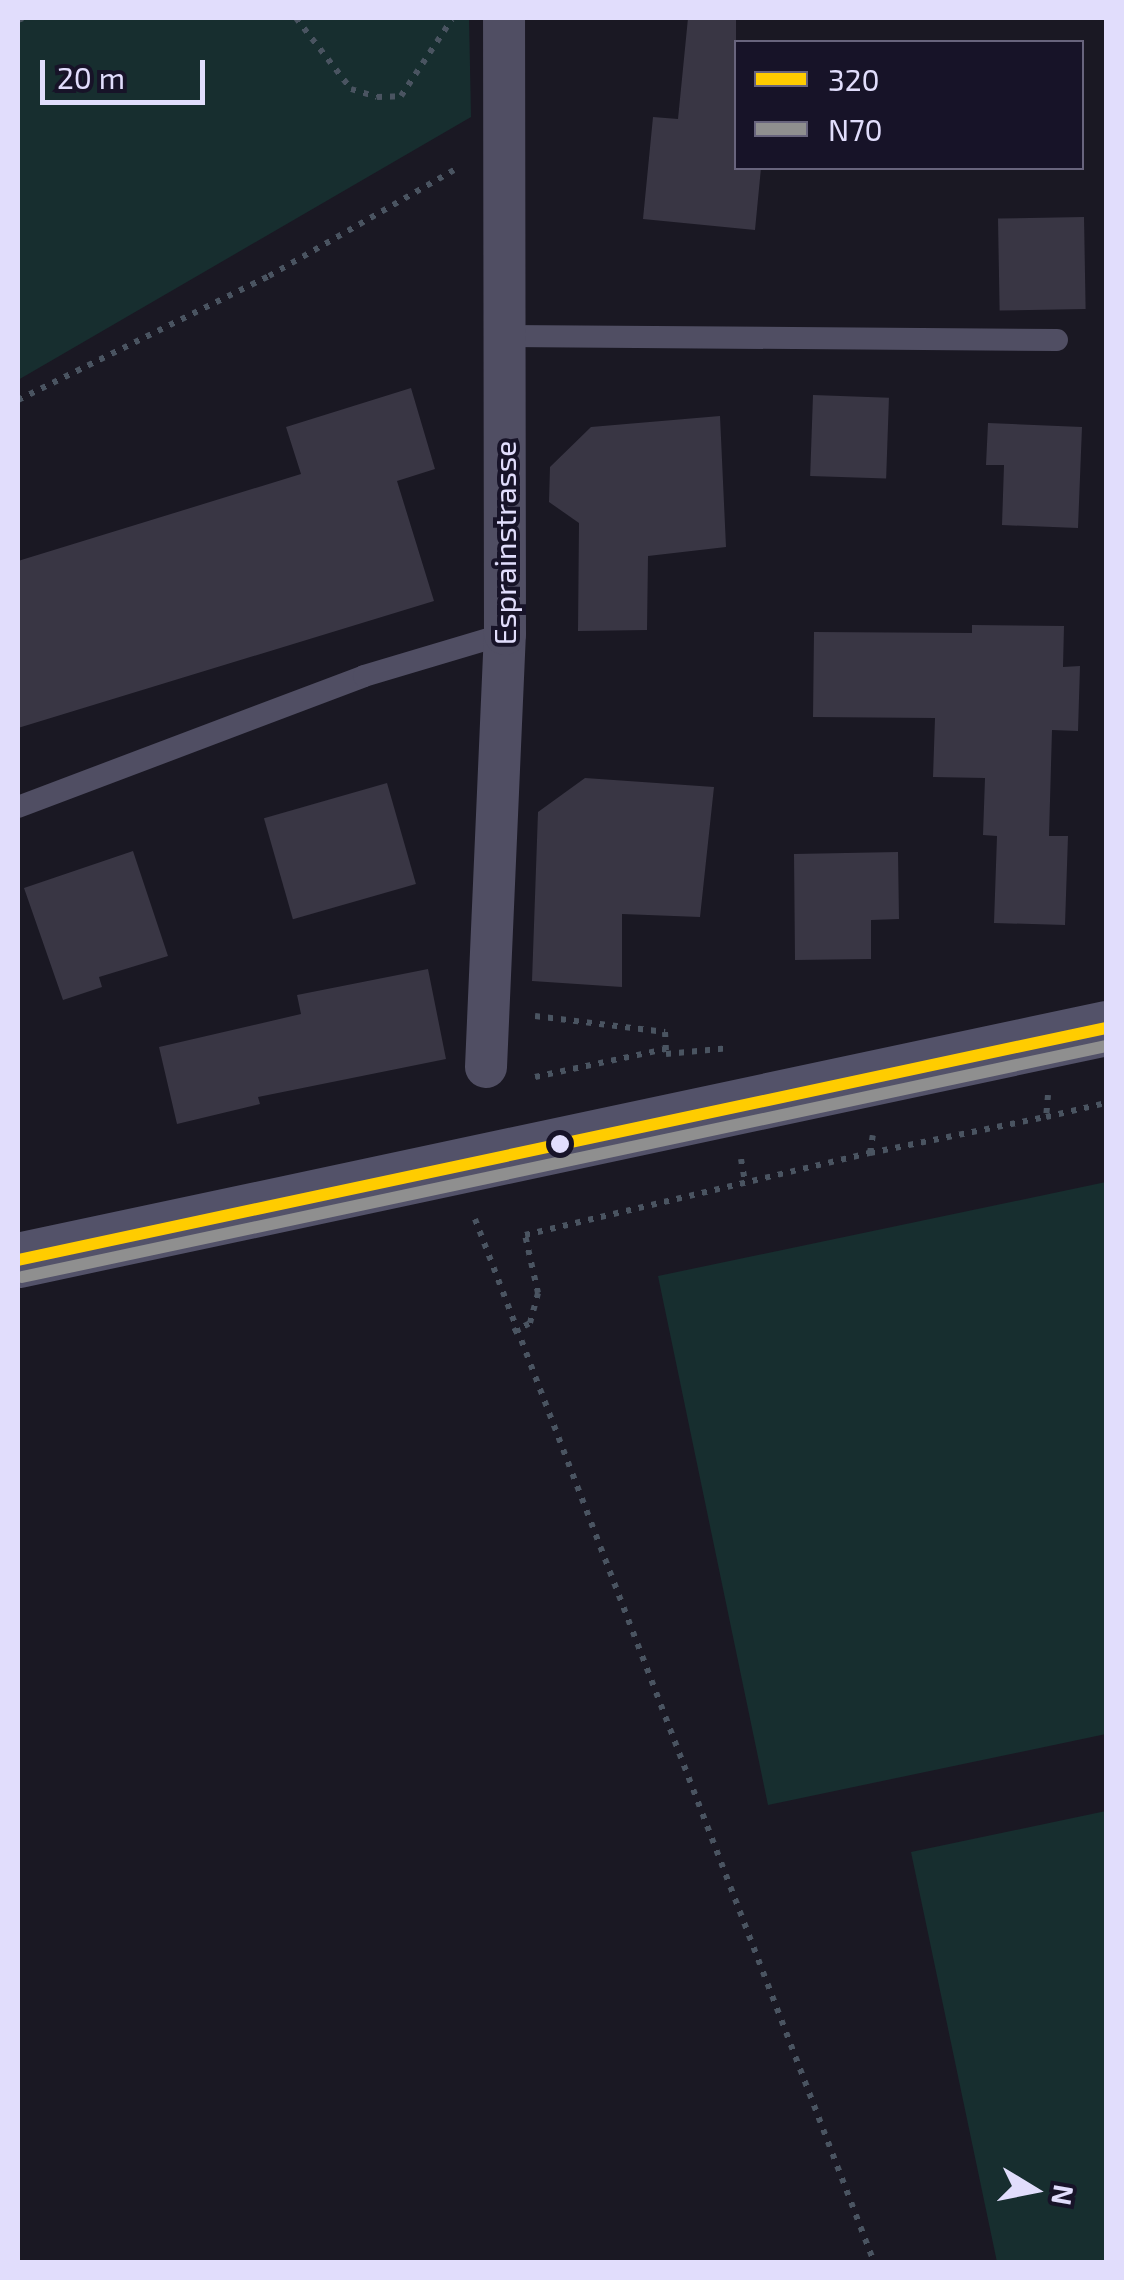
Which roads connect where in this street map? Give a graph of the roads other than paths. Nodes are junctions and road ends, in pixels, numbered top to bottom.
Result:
1 (504, 18) edge
2 (502, 336) junction
3 (1056, 340) dead end
4 (506, 634) junction
5 (18, 807) edge
6 (1106, 1028) edge
7 (502, 1074) road end
8 (18, 1260) edge

1 - 2 street, Esprainstrasse
2 - 3 lane
2 - 4 street, Esprainstrasse
4 - 5 lane
4 - 7 street, Esprainstrasse
6 - 8 main road

